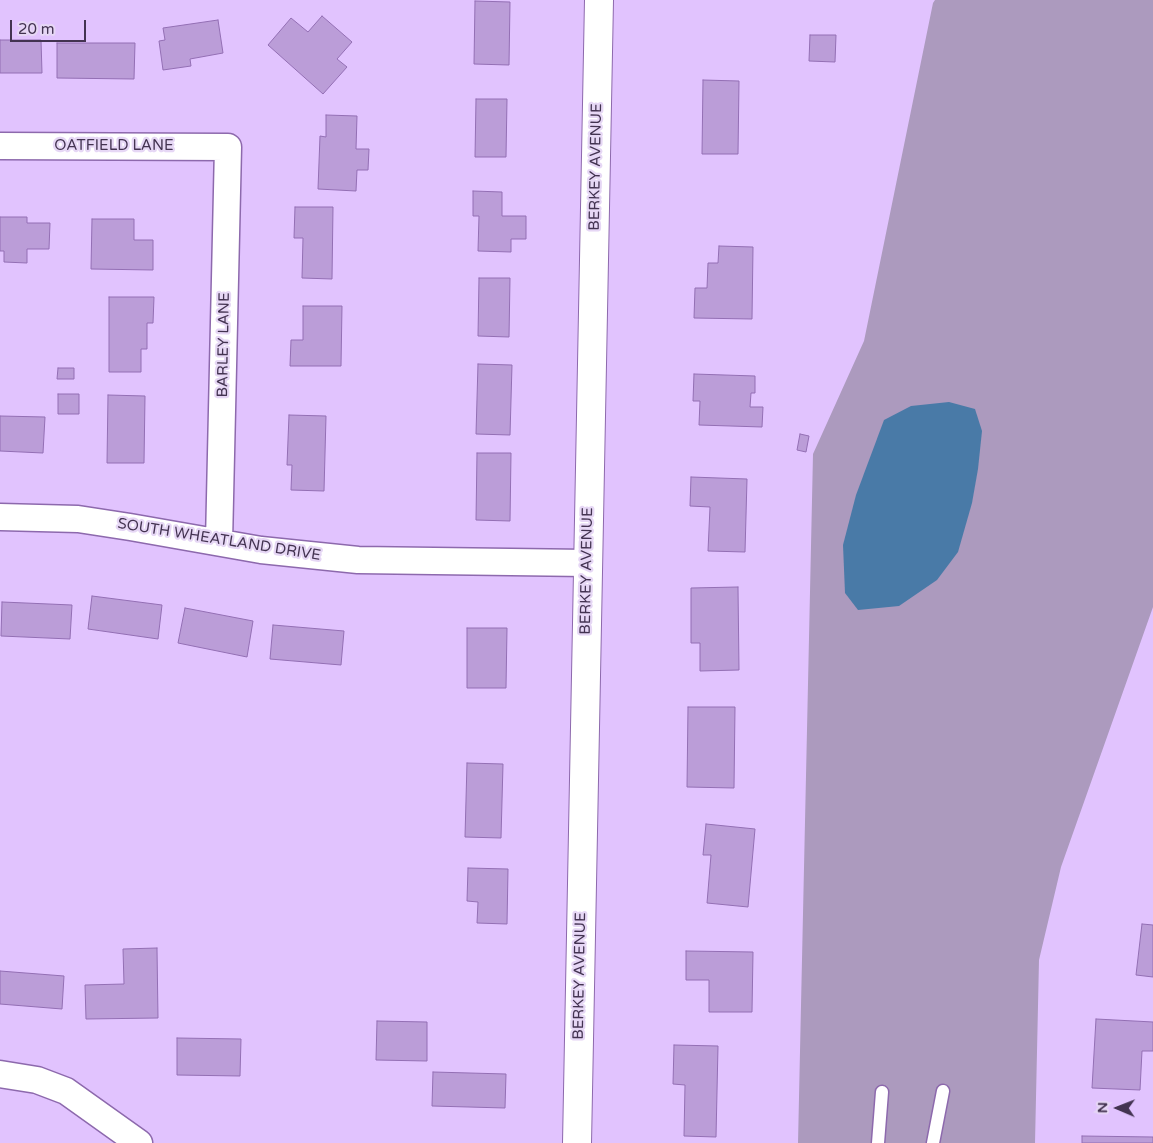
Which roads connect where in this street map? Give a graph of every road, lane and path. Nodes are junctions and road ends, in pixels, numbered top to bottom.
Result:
1 (599, 0) edge
2 (0, 146) edge
3 (228, 147) joint
4 (0, 517) edge
5 (219, 542) junction
6 (587, 563) junction
7 (0, 1074) edge
8 (943, 1091) dead end
9 (882, 1092) dead end
10 (139, 1143) edge
11 (577, 1143) edge
12 (878, 1143) edge
13 (934, 1143) edge

1 - 6 street, BERKEY AVENUE
2 - 3 street, OATFIELD LANE
3 - 5 street, BARLEY LANE
4 - 5 street, SOUTH WHEATLAND DRIVE
5 - 6 street, SOUTH WHEATLAND DRIVE
6 - 11 street, BERKEY AVENUE
7 - 10 street
8 - 13 lane
9 - 12 lane

